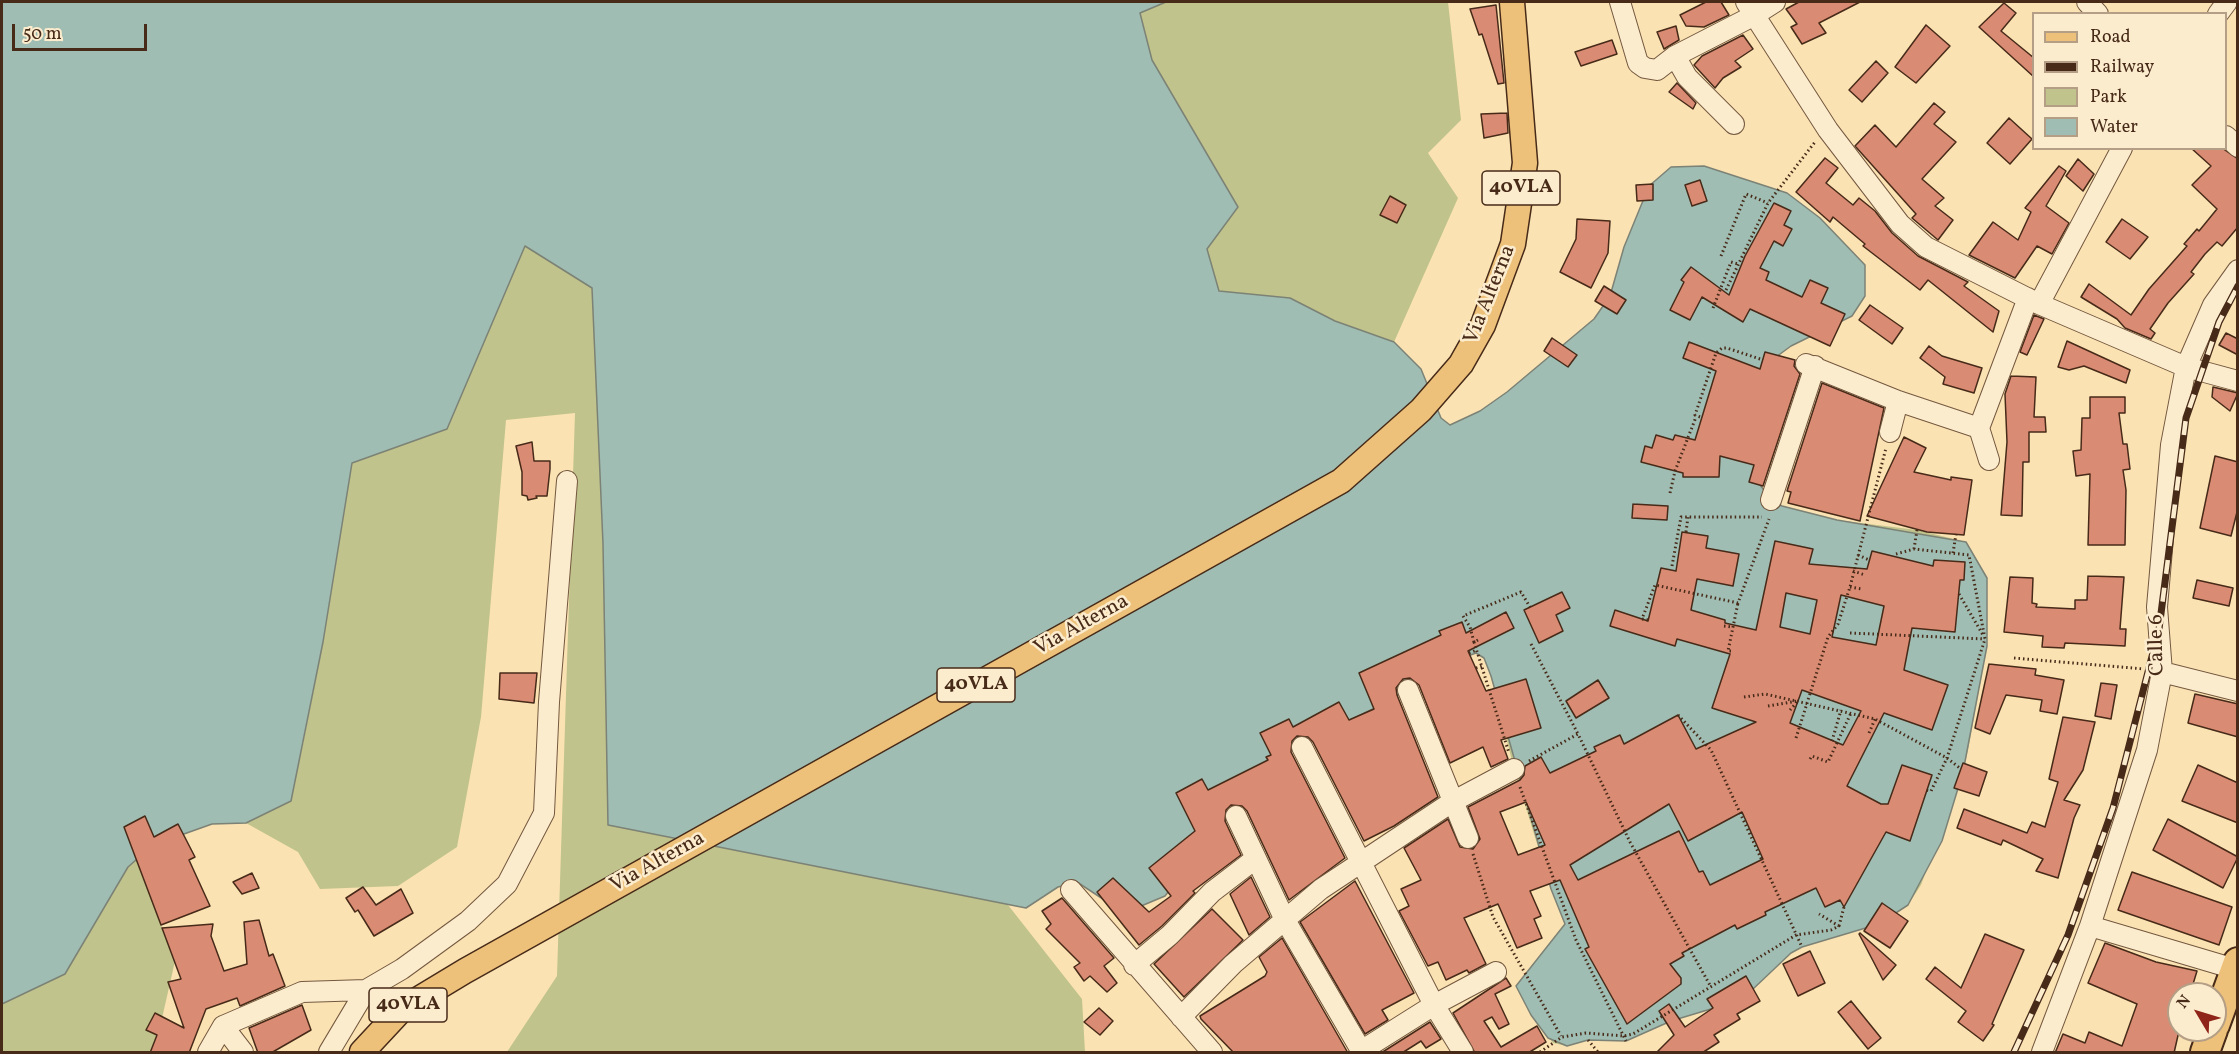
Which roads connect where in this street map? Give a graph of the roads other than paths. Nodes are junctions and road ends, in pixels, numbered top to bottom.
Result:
1 (1512, 2) edge
2 (1620, 2) edge
3 (1774, 2) edge
4 (1750, 9) edge
5 (1675, 56) junction
6 (1734, 124) dead end
7 (2121, 150) edge
8 (2238, 270) edge
9 (2034, 301) junction
10 (2186, 367) junction
11 (2238, 381) edge
12 (1898, 401) junction
13 (1980, 428) junction
14 (1890, 432) road end
15 (1989, 460) dead end
16 (567, 481) dead end
17 (1771, 500) dead end
18 (2162, 672) junction
19 (1408, 690) dead end
20 (2238, 691) edge
21 (1302, 747) dead end
22 (1514, 769) road end
23 (1452, 802) junction
24 (1236, 816) dead end
25 (1468, 838) road end
26 (1255, 859) junction
27 (1363, 862) junction
28 (1071, 890) dead end
29 (1285, 920) junction
30 (2090, 926) junction
31 (1134, 964) junction
32 (2236, 965) edge
33 (1496, 972) dead end
34 (366, 990) junction
35 (2227, 990) edge
36 (1434, 1005) junction
37 (1181, 1017) junction
38 (223, 1026) junction
39 (1362, 1052) edge
40 (208, 1053) edge
41 (243, 1053) edge
42 (330, 1053) edge
43 (362, 1053) edge
44 (1212, 1053) edge
45 (1463, 1053) edge
46 (2042, 1053) edge

1 - 43 main road, Via Alterna / 40VLA
2 - 5 street
3 - 4 street
4 - 5 street
4 - 9 street
5 - 6 street
7 - 9 street
8 - 10 street, Calle 6
9 - 10 street
9 - 13 street
10 - 11 street
10 - 18 street, Calle 6
12 - 13 street
12 - 14 street
12 - 17 street
13 - 15 street
16 - 34 street
18 - 20 street
18 - 30 street, Calle 6
19 - 23 street
21 - 27 street
22 - 23 street
23 - 25 street
23 - 27 street
24 - 26 street
26 - 29 street
26 - 31 street
27 - 29 street
27 - 36 street
28 - 31 street
29 - 37 street
29 - 39 street
30 - 32 street
30 - 46 street, Calle 6
31 - 37 street
32 - 35 highway
33 - 36 street
34 - 38 street
34 - 42 street
36 - 39 street
36 - 45 street
37 - 44 street
38 - 40 street
38 - 41 street

